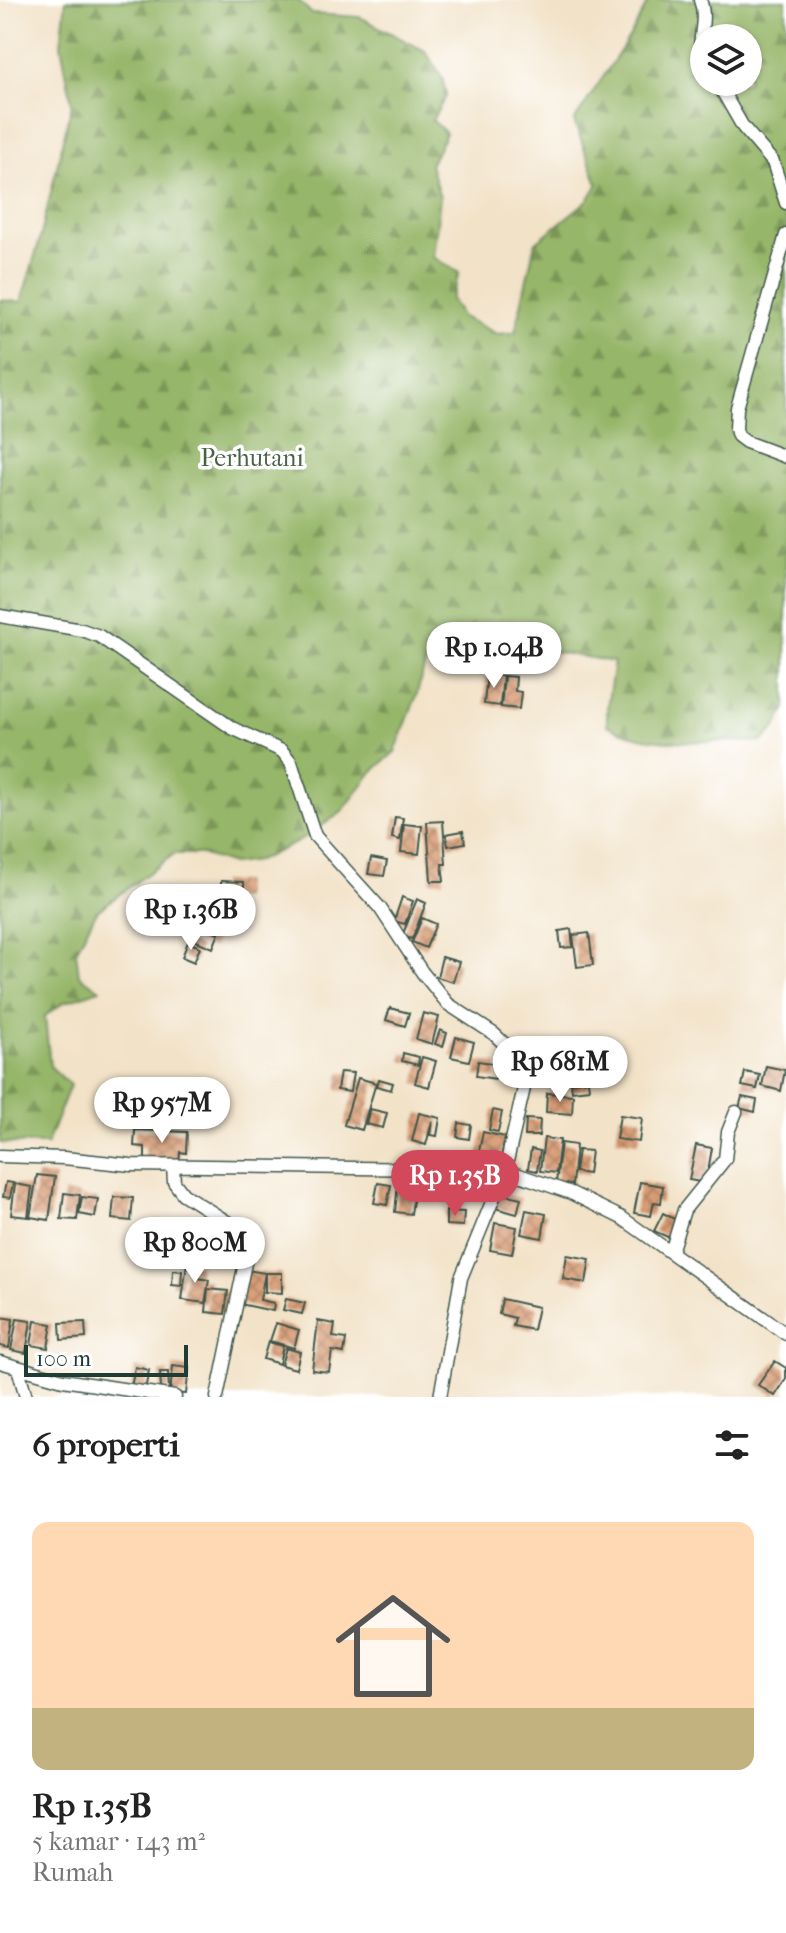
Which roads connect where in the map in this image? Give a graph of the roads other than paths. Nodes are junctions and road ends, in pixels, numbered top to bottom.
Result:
1 (700, 0) edge
2 (702, 24) edge
3 (725, 96) edge
4 (786, 203) edge
5 (786, 235) edge
6 (786, 457) edge
7 (0, 616) edge
8 (736, 1112) dead end
9 (0, 1156) edge
10 (173, 1166) junction
11 (505, 1170) junction
12 (671, 1252) junction
13 (786, 1334) edge
14 (0, 1362) edge
15 (18, 1368) junction
16 (26, 1397) edge
17 (175, 1397) edge
18 (217, 1397) edge
19 (440, 1397) edge

1 - 2 street
3 - 4 street
5 - 6 street
7 - 11 street
8 - 12 street
9 - 10 street
10 - 11 street
10 - 18 street
11 - 12 street
11 - 19 street
12 - 13 street
14 - 15 street
15 - 16 street
15 - 17 street

